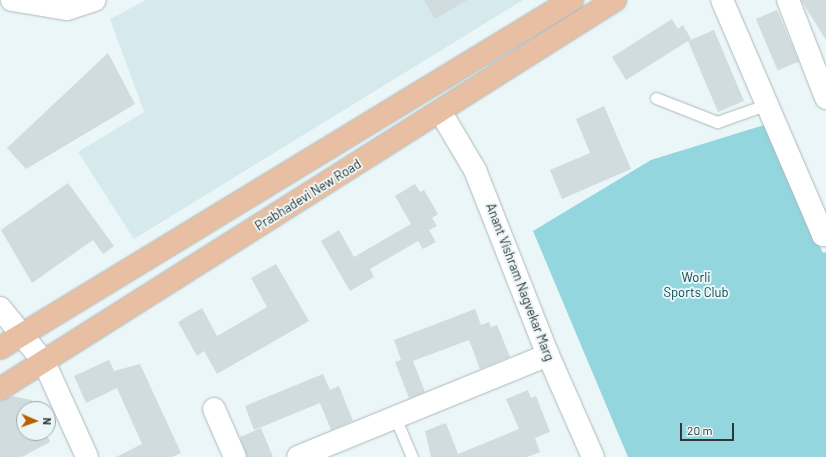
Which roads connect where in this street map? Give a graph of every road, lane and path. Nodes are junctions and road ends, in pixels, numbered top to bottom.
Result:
1 (12, 0) edge
2 (95, 0) edge
3 (572, 0) edge
4 (615, 0) edge
5 (788, 0) edge
6 (726, 8) edge
7 (656, 98) dead end
8 (826, 98) edge
9 (768, 104) junction
10 (440, 111) junction
11 (826, 234) edge
12 (0, 308) edge
13 (23, 335) junction
14 (0, 348) edge
15 (548, 355) junction
16 (44, 362) junction
17 (0, 389) edge
18 (214, 409) dead end
19 (395, 417) junction
20 (87, 457) edge
21 (235, 457) edge
22 (298, 457) edge
23 (412, 457) edge
24 (593, 457) edge

1 - 2 street
3 - 13 main road
4 - 10 main road, Prabhadevi New Road
5 - 8 street
6 - 9 street
7 - 9 lane
9 - 11 street
10 - 15 street, Anant Vishram Nagvekar Marg
10 - 16 main road, Prabhadevi New Road
12 - 13 street
13 - 14 main road
13 - 16 street
15 - 19 street
15 - 24 street, Anant Vishram Nagvekar Marg
16 - 17 main road, Prabhadevi New Road
16 - 20 street
18 - 21 street
19 - 22 street
19 - 23 lane

